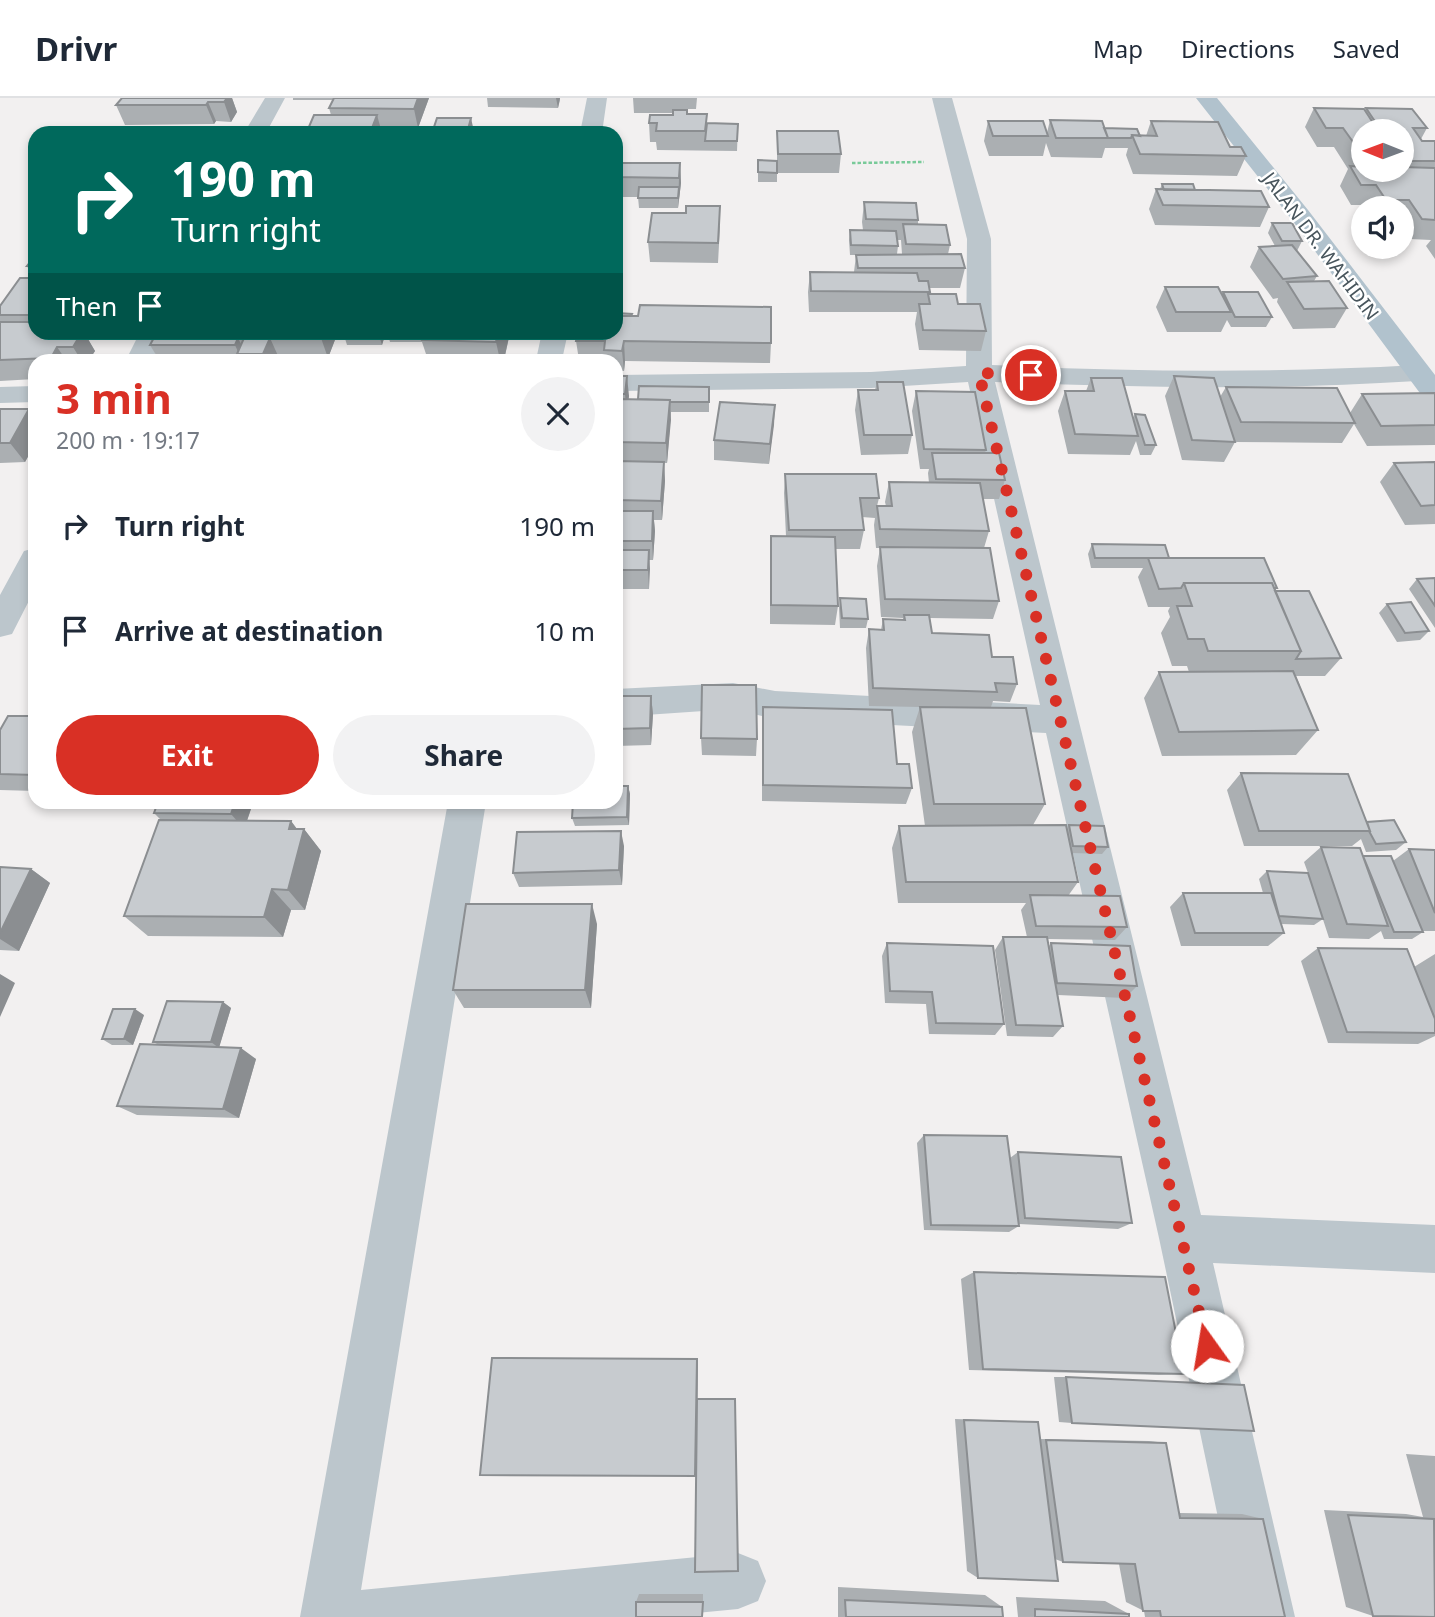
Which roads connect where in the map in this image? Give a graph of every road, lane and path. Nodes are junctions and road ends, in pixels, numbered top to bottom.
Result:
1 (275, 98) edge
2 (597, 98) edge
3 (942, 98) edge
4 (1206, 98) edge
5 (259, 126) edge
6 (592, 126) edge
7 (956, 161) junction
8 (852, 163) dead end
9 (979, 373) junction
10 (623, 383) edge
11 (1429, 384) edge
12 (28, 394) edge
13 (0, 395) edge
14 (28, 572) edge
15 (0, 625) edge
16 (623, 703) edge
17 (1060, 720) junction
18 (466, 809) edge
19 (1182, 1238) junction
20 (1435, 1249) edge
21 (738, 1581) edge
22 (328, 1617) edge
23 (363, 1617) edge
24 (1267, 1617) edge

1 - 5 street
2 - 6 street
3 - 7 street
4 - 11 main road, JALAN DR. WAHIDIN
7 - 8 path
7 - 9 street
9 - 10 street
9 - 11 street
9 - 17 street
12 - 13 street
14 - 15 street
16 - 17 street
17 - 19 street
18 - 22 street
19 - 20 street
19 - 24 street
21 - 23 street

